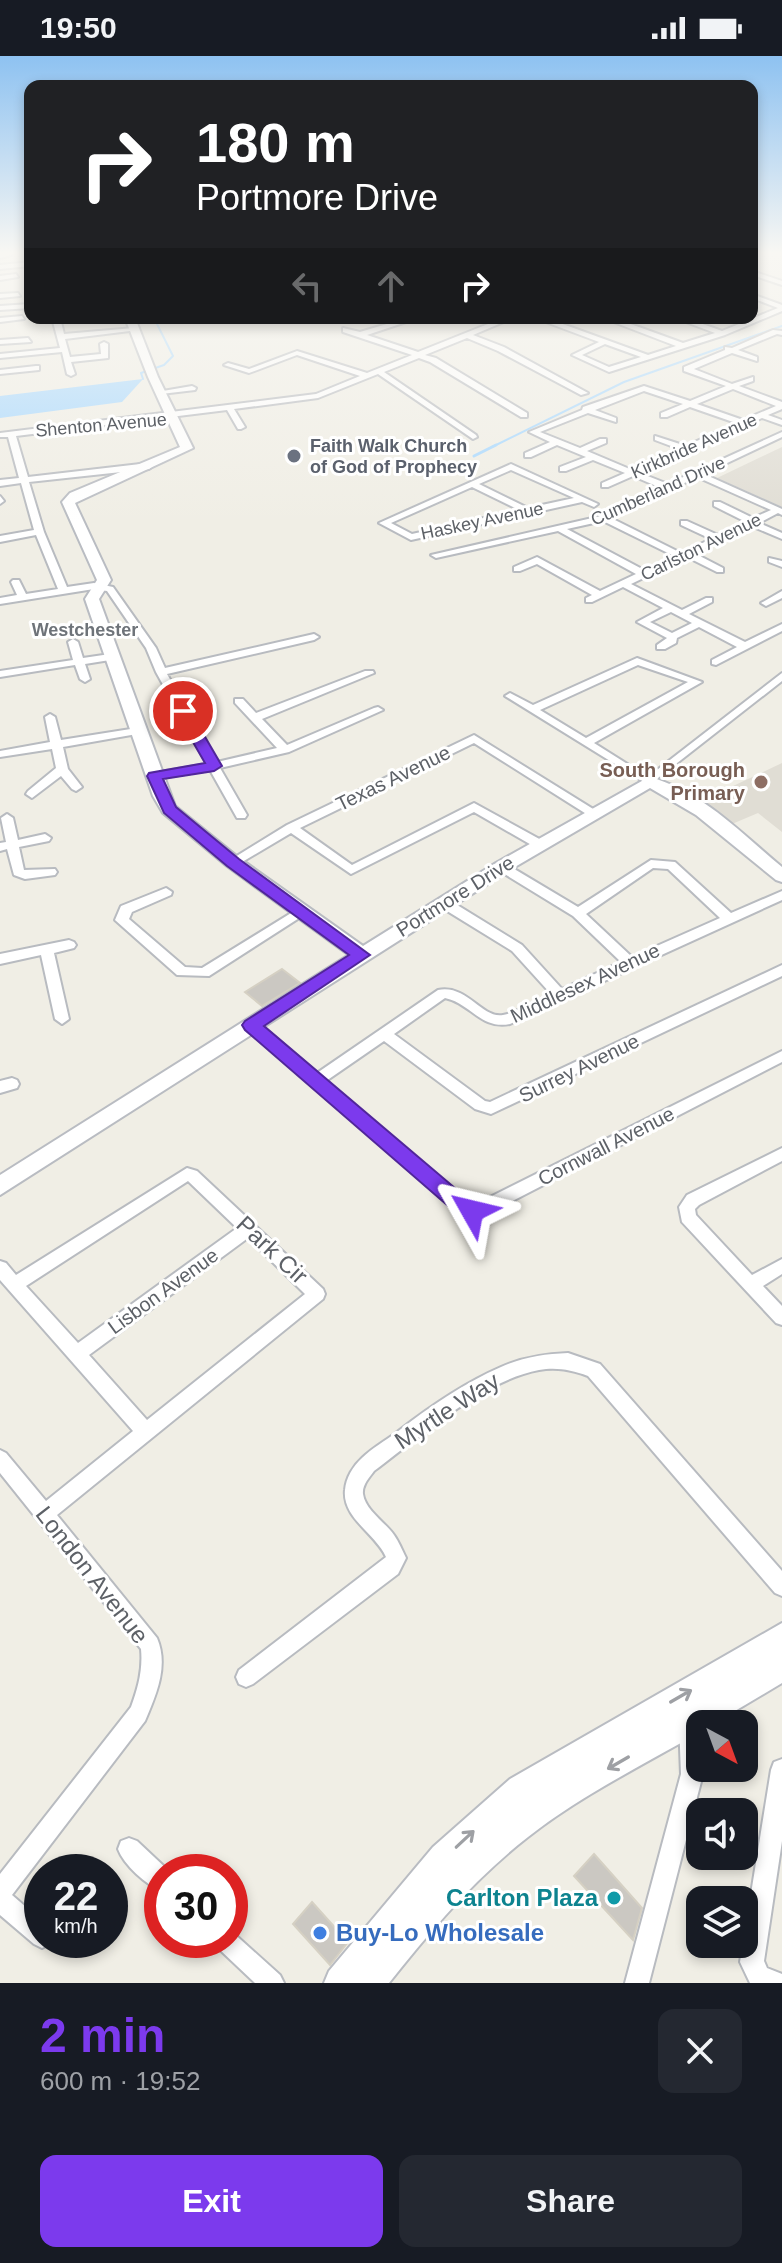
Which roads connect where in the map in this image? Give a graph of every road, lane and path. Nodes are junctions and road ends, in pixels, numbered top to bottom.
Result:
1 (62, 344) edge
2 (104, 344) dead end
3 (140, 344) edge
4 (387, 344) edge
5 (446, 344) edge
6 (489, 344) edge
7 (601, 344) edge
8 (610, 344) edge
9 (678, 344) edge
10 (690, 344) edge
11 (715, 344) edge
12 (746, 344) edge
13 (684, 346) junction
14 (64, 350) junction
15 (730, 350) junction
16 (421, 355) junction
17 (0, 356) edge
18 (647, 357) junction
19 (754, 359) dead end
20 (67, 360) junction
21 (228, 365) dead end
22 (36, 368) dead end
23 (0, 369) edge
24 (378, 371) junction
25 (71, 374) dead end
26 (367, 376) junction
27 (750, 379) dead end
28 (192, 388) dead end
29 (733, 388) junction
30 (161, 392) junction
31 (584, 393) dead end
32 (694, 406) junction
33 (782, 406) edge
34 (229, 407) junction
35 (586, 409) junction
36 (173, 414) junction
37 (524, 415) dead end
38 (665, 415) dead end
39 (761, 415) junction
40 (623, 416) dead end
41 (613, 420) junction
42 (743, 423) junction
43 (782, 423) edge
44 (602, 425) dead end
45 (241, 427) dead end
46 (782, 434) edge
47 (5, 435) edge
48 (473, 437) dead end
49 (658, 438) dead end
50 (602, 441) dead end
51 (557, 442) junction
52 (687, 449) junction
53 (581, 451) junction
54 (528, 455) dead end
55 (592, 457) junction
56 (86, 462) dead end
57 (149, 466) junction
58 (563, 469) dead end
59 (90, 473) junction
60 (633, 473) junction
61 (699, 475) junction
62 (27, 480) junction
63 (0, 483) edge
64 (472, 484) junction
65 (605, 485) dead end
66 (670, 488) junction
67 (582, 499) junction
68 (594, 504) dead end
69 (717, 504) dead end
70 (527, 511) junction
71 (780, 511) edge
72 (604, 518) junction
73 (484, 520) junction
74 (753, 522) junction
75 (684, 523) dead end
76 (561, 529) junction
77 (39, 532) junction
78 (782, 536) edge
79 (717, 538) junction
80 (0, 539) edge
81 (503, 540) junction
82 (683, 554) junction
83 (436, 555) dead end
84 (517, 569) dead end
85 (644, 574) junction
86 (709, 575) dead end
87 (16, 582) dead end
88 (624, 584) junction
89 (63, 590) junction
90 (96, 592) junction
91 (599, 595) junction
92 (781, 595) edge
93 (23, 597) junction
94 (589, 600) dead end
95 (0, 601) edge
96 (766, 603) dead end
97 (721, 606) dead end
98 (670, 609) junction
99 (681, 614) junction
100 (642, 622) junction
101 (699, 623) junction
102 (782, 627) edge
103 (628, 629) dead end
104 (770, 633) junction
105 (314, 637) dead end
106 (672, 637) junction
107 (782, 639) edge
108 (73, 642) dead end
109 (661, 647) dead end
110 (746, 647) junction
111 (110, 657) junction
112 (80, 661) junction
113 (716, 662) dead end
114 (161, 672) junction
115 (369, 673) dead end
116 (0, 674) edge
117 (782, 676) edge
118 (85, 679) dead end
119 (510, 696) dead end
120 (239, 701) dead end
121 (378, 710) dead end
122 (532, 710) junction
123 (50, 717) dead end
124 (256, 717) junction
125 (137, 731) junction
126 (57, 743) junction
127 (586, 743) junction
128 (285, 750) junction
129 (0, 754) edge
130 (214, 766) junction
131 (62, 769) junction
132 (154, 776) junction
133 (649, 782) junction
134 (76, 787) dead end
135 (32, 794) dead end
136 (592, 812) junction
137 (241, 815) dead end
138 (7, 818) dead end
139 (291, 828) junction
140 (45, 838) dead end
141 (539, 844) junction
142 (6, 846) edge
143 (233, 862) junction
144 (502, 867) junction
145 (51, 872) dead end
146 (782, 876) edge
147 (166, 892) dead end
148 (782, 895) edge
149 (444, 903) junction
150 (301, 913) junction
151 (578, 913) junction
152 (728, 918) junction
153 (69, 945) dead end
154 (47, 950) junction
155 (362, 955) junction
156 (0, 959) edge
157 (629, 962) junction
158 (782, 970) edge
159 (559, 994) junction
160 (62, 1019) dead end
161 (251, 1025) junction
162 (386, 1035) junction
163 (782, 1056) edge
164 (317, 1080) junction
165 (782, 1154) edge
166 (0, 1186) edge
167 (249, 1228) junction
168 (782, 1266) edge
169 (0, 1268) edge
170 (15, 1284) junction
171 (751, 1284) junction
172 (782, 1318) edge
173 (77, 1354) junction
174 (146, 1432) junction
175 (0, 1459) edge
176 (44, 1514) junction
177 (782, 1586) edge
178 (782, 1637) edge
179 (782, 1667) edge
180 (246, 1677) dead end
181 (708, 1710) edge
182 (686, 1723) edge
183 (782, 1770) edge
184 (690, 1782) edge
185 (129, 1849) dead end
186 (144, 1863) edge
187 (0, 1892) edge
188 (0, 1900) edge
189 (24, 1921) edge
190 (245, 1958) edge
191 (272, 1983) edge
192 (341, 1983) edge
193 (367, 1983) edge
194 (637, 1983) edge
195 (774, 1983) edge

1 - 14 street
2 - 20 street
3 - 30 street
4 - 16 street
5 - 16 street
6 - 31 street
7 - 18 street
8 - 18 street
9 - 13 street
10 - 13 street
11 - 15 street
12 - 15 street
13 - 18 street
14 - 17 street
14 - 20 street
15 - 19 street
15 - 29 street
16 - 24 street
16 - 37 street
20 - 25 street
21 - 26 street
22 - 23 street
24 - 26 street
24 - 48 street
26 - 34 street
27 - 29 street
28 - 30 street
29 - 32 street
29 - 33 street
30 - 36 street
32 - 35 street
32 - 38 street
32 - 42 street
33 - 39 street, Kirkbride Avenue
34 - 36 street
34 - 45 street
35 - 41 street
35 - 51 street
36 - 47 street, Shenton Avenue
36 - 57 street, Shenton Avenue
39 - 42 street, Kirkbride Avenue
39 - 43 street
40 - 41 street
41 - 44 street
42 - 52 street, Kirkbride Avenue
46 - 61 street, Cumberland Drive
47 - 62 street
49 - 52 street
50 - 53 street
51 - 53 street
51 - 54 street
52 - 60 street, Kirkbride Avenue
53 - 55 street
55 - 58 street
55 - 60 street
56 - 59 street
57 - 59 street
57 - 90 street
59 - 62 street
60 - 65 street, Kirkbride Avenue
60 - 66 street
61 - 66 street, Cumberland Drive
61 - 71 street
62 - 63 street
62 - 77 street
64 - 67 street
64 - 70 street
64 - 73 street, Haskey Avenue
66 - 72 street, Cumberland Drive
67 - 68 street
67 - 70 street, Haskey Avenue
69 - 74 street
70 - 73 street, Haskey Avenue
71 - 74 street, Carlston Avenue
72 - 76 street, Cumberland Drive
72 - 82 street
73 - 81 street
74 - 78 street
74 - 79 street, Carlston Avenue
75 - 79 street
76 - 81 street, Cumberland Drive
76 - 85 street
77 - 80 street
77 - 89 street
79 - 82 street, Carlston Avenue
81 - 83 street, Cumberland Drive
82 - 85 street, Carlston Avenue
82 - 86 street
84 - 91 street
85 - 88 street, Carlston Avenue
87 - 93 street
88 - 91 street, Carlston Avenue
88 - 98 street
89 - 90 street
89 - 93 street
90 - 111 street
90 - 114 street
91 - 94 street, Carlston Avenue
92 - 96 street
93 - 95 street
97 - 99 street
98 - 99 street
98 - 100 street
99 - 101 street
100 - 103 street
100 - 106 street
101 - 106 street
101 - 110 street
102 - 104 street
104 - 107 street
104 - 110 street
105 - 114 street
106 - 109 street
108 - 112 street
110 - 113 street
111 - 112 street
111 - 125 street
112 - 116 street
112 - 118 street
114 - 130 street
115 - 124 street
117 - 133 street, Portmore Drive
119 - 122 street
120 - 124 street
121 - 128 street
122 - 127 street
122 - 127 street
123 - 126 street
124 - 128 street
125 - 126 street
125 - 132 street
126 - 129 street
126 - 131 street
127 - 133 street
128 - 130 street
130 - 132 street
130 - 137 street
131 - 134 street
131 - 135 street
132 - 143 street
133 - 136 street, Portmore Drive
133 - 146 street
136 - 139 street, Texas Avenue
136 - 141 street, Portmore Drive
138 - 142 street
139 - 141 street
139 - 143 street, Texas Avenue
140 - 142 street
141 - 144 street, Portmore Drive
142 - 145 street
143 - 150 street
144 - 149 street, Portmore Drive
144 - 151 street
147 - 150 street
148 - 152 street, Middlesex Avenue
149 - 155 street, Portmore Drive
149 - 159 street
150 - 155 street
151 - 152 street
151 - 157 street
152 - 157 street, Middlesex Avenue
153 - 154 street
154 - 156 street
154 - 160 street
155 - 161 street, Portmore Drive
157 - 159 street, Middlesex Avenue
158 - 162 street, Surrey Avenue
159 - 162 street, Middlesex Avenue
161 - 164 street, Cornwall Avenue
161 - 166 street, Portmore Drive
162 - 164 street, Middlesex Avenue
163 - 164 street, Cornwall Avenue
165 - 171 street
167 - 170 street, Park Cir
167 - 173 street, Lisbon Avenue
167 - 174 street, Park Cir
168 - 171 street
169 - 170 street
170 - 173 street
171 - 172 street
173 - 174 street
174 - 176 street, Park Cir
175 - 176 street, London Avenue
176 - 187 street, London Avenue
177 - 180 street, Myrtle Way
192 -> 178 street
179 - 181 street
182 -> 193 street
183 - 195 street
184 - 194 street
185 - 186 street
188 - 189 street
190 - 191 street

